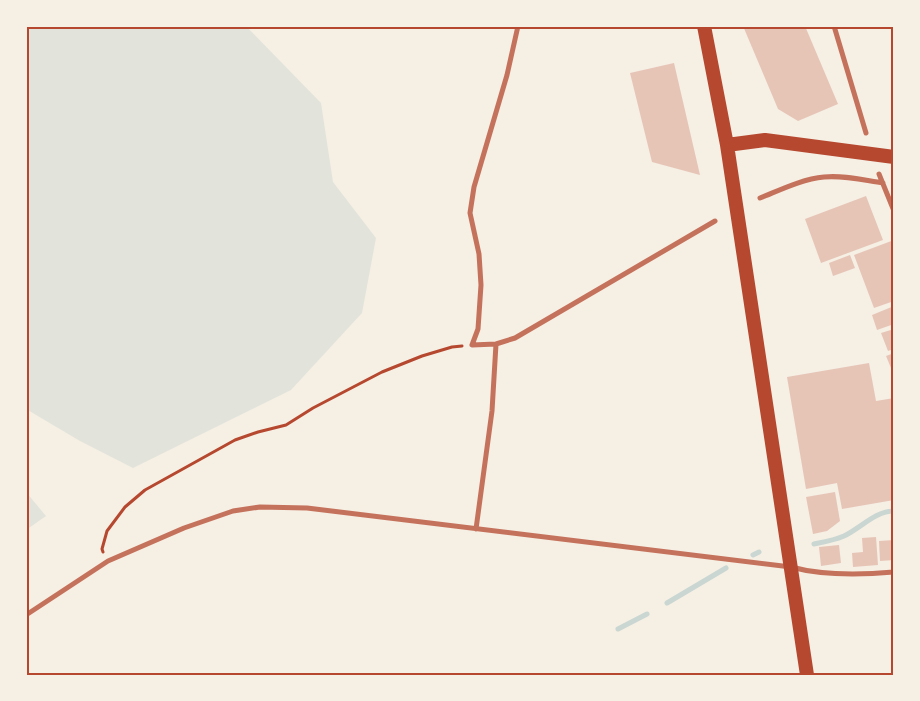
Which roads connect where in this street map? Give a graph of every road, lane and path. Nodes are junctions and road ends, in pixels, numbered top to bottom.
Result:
1 (518, 26) edge
2 (704, 26) edge
3 (834, 26) edge
4 (866, 133) dead end
5 (727, 145) junction
6 (894, 158) edge
7 (879, 174) dead end
8 (882, 183) junction
9 (760, 198) dead end
10 (894, 211) edge
11 (715, 221) dead end
12 (496, 344) junction
13 (472, 345) junction
14 (476, 529) junction
15 (108, 562) junction
16 (791, 568) junction
17 (894, 572) edge
18 (26, 615) edge
19 (807, 675) edge

1 - 13 street
2 - 5 highway
3 - 4 street
5 - 6 highway
5 - 16 highway
7 - 8 street
8 - 9 street
8 - 10 street
11 - 12 street
12 - 13 street
12 - 14 street
13 - 15 path
14 - 15 street
14 - 16 street
15 - 18 street
16 - 17 street
16 - 19 highway

